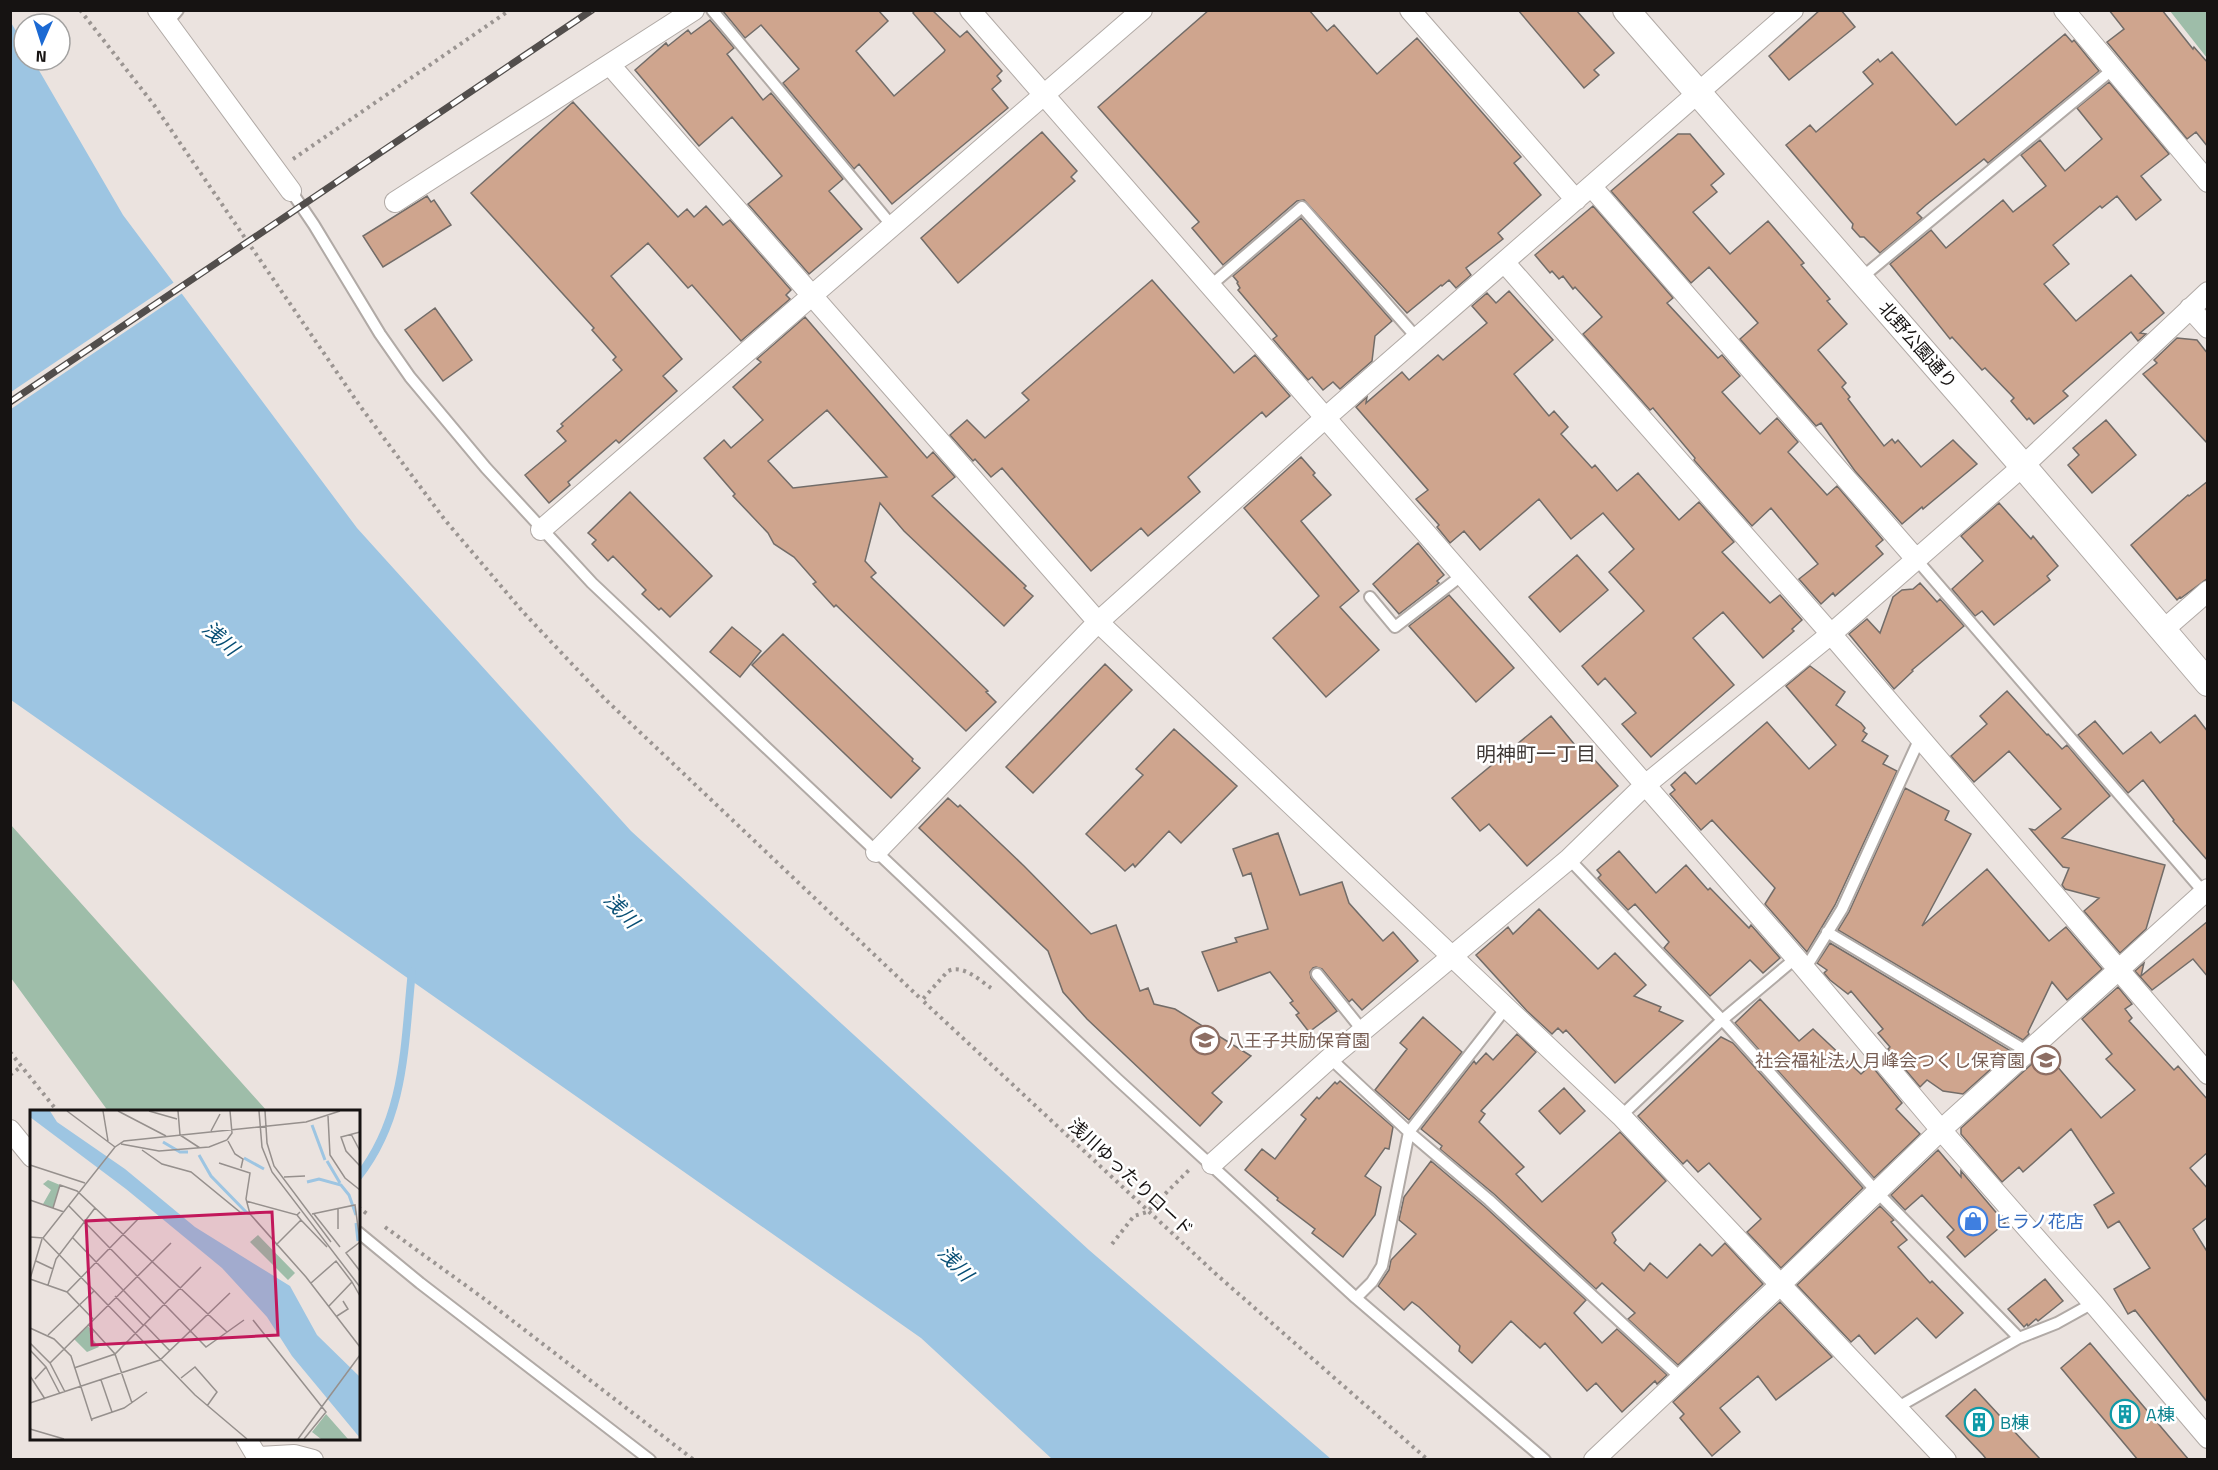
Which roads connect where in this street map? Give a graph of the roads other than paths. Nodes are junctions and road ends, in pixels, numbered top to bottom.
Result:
1 (694, 10) edge
2 (712, 10) edge
3 (970, 10) edge
4 (1142, 10) edge
5 (1410, 10) edge
6 (1626, 10) edge
7 (1793, 10) edge
8 (2064, 10) edge
9 (168, 15) edge
10 (610, 65) junction
11 (2113, 69) junction
12 (1044, 94) junction
13 (1698, 94) junction
14 (2208, 182) edge
15 (1591, 186) junction
16 (291, 191) joint
17 (1576, 200) junction
18 (395, 202) dead end
19 (893, 227) junction
20 (1504, 262) junction
21 (1860, 279) junction
22 (1210, 286) junction
23 (2208, 292) edge
24 (811, 295) junction
25 (2190, 308) junction
26 (2208, 328) edge
27 (1418, 338) junction
28 (1324, 419) junction
29 (2023, 466) junction
30 (541, 530) junction
31 (1916, 559) junction
32 (1461, 576) junction
33 (2208, 591) edge
34 (1370, 597) dead end
35 (1098, 622) junction
36 (2162, 631) junction
37 (1831, 634) junction
38 (2208, 683) edge
39 (1920, 738) junction
40 (1644, 786) junction
41 (876, 852) junction
42 (1569, 859) junction
43 (2206, 892) edge
44 (1827, 932) junction
45 (1453, 957) junction
46 (1801, 963) junction
47 (2118, 969) junction
48 (1317, 974) dead end
49 (1506, 1008) junction
50 (1722, 1020) junction
51 (1363, 1031) junction
52 (2028, 1052) junction
53 (1330, 1058) junction
54 (2208, 1074) edge
55 (1621, 1116) junction
56 (10, 1130) edge
57 (1941, 1130) junction
58 (1409, 1132) junction
59 (30, 1155) edge
60 (1212, 1164) junction
61 (1876, 1191) junction
62 (360, 1234) edge
63 (1781, 1284) junction
64 (1356, 1298) junction
65 (2093, 1303) junction
66 (2019, 1338) junction
67 (1680, 1377) junction
68 (1898, 1407) junction
69 (2208, 1438) edge
70 (247, 1440) edge
71 (259, 1458) edge
72 (313, 1460) edge
73 (650, 1460) edge
74 (1545, 1460) edge
75 (1594, 1460) edge
76 (1946, 1460) edge

1 - 10 street
2 - 19 lane
3 - 12 street
4 - 12 street
5 - 17 street
6 - 13 street, 北野公園通り
7 - 13 street
8 - 11 street
9 - 16 street
10 - 18 street
10 - 24 street
11 - 14 street
11 - 21 lane
12 - 19 street
12 - 22 street
13 - 15 street
13 - 21 street, 北野公園通り
15 - 17 street
15 - 31 street
16 - 30 lane
17 - 20 street
19 - 24 street
20 - 27 street
20 - 37 street
21 - 29 street, 北野公園通り
22 - 27 lane
22 - 28 street
23 - 25 street
24 - 30 street
24 - 35 street
25 - 26 street
25 - 29 street
27 - 28 street
28 - 32 street
28 - 35 street
29 - 31 street
29 - 36 street, 北野公園通り
30 - 41 lane
31 - 37 street
31 - 43 lane
32 - 34 lane
32 - 40 street
33 - 36 street
35 - 41 street
35 - 45 street
36 - 38 street, 北野公園通り
37 - 39 street
37 - 40 street
39 - 44 lane
39 - 47 street
40 - 42 street
40 - 46 street
41 - 60 lane
42 - 45 street
42 - 50 lane
43 - 47 street
44 - 46 lane
44 - 52 lane
45 - 49 street
45 - 51 street
46 - 50 lane
46 - 57 street
47 - 52 street
47 - 54 street
48 - 51 lane
49 - 55 street
49 - 58 lane
50 - 55 lane
50 - 61 lane
51 - 53 street
52 - 57 street
53 - 58 lane
53 - 60 street
55 - 63 street
56 - 59 street
57 - 61 street
57 - 65 street
58 - 64 lane
58 - 67 lane
60 - 64 lane
61 - 63 street
61 - 66 lane
62 - 73 lane
63 - 67 street
63 - 68 street
64 - 74 lane
65 - 66 lane
65 - 69 street
66 - 68 lane
67 - 75 street
68 - 76 street
70 - 71 street
71 - 72 street

